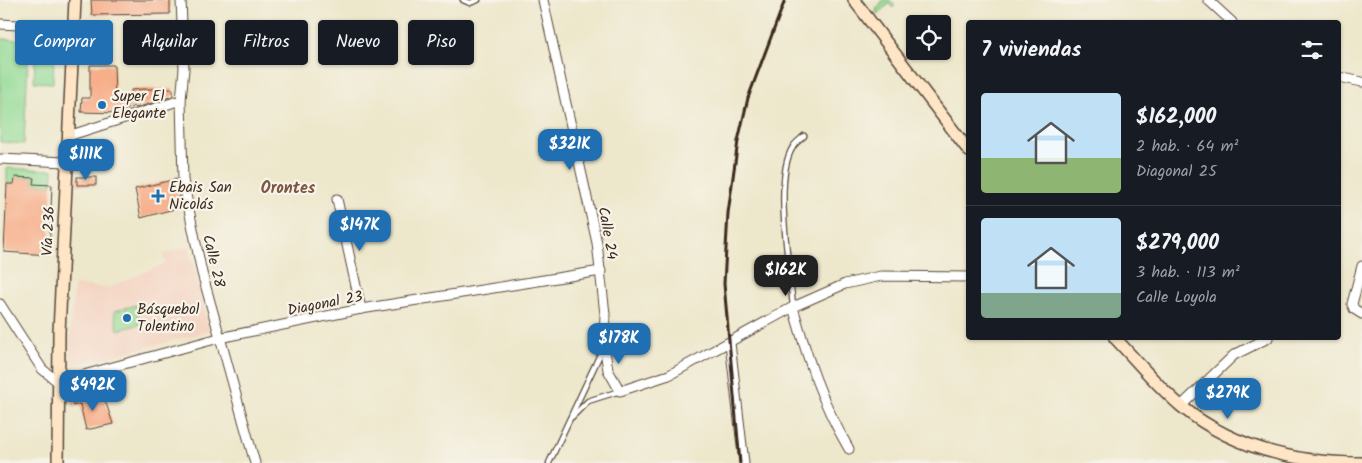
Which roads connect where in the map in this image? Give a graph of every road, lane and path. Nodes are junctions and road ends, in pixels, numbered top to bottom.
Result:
1 (75, 0) edge
2 (181, 0) edge
3 (464, 0) edge
4 (478, 0) edge
5 (543, 0) edge
6 (854, 0) edge
7 (1208, 0) edge
8 (74, 20) edge
9 (1230, 20) edge
10 (0, 24) edge
11 (15, 25) edge
12 (71, 65) edge
13 (1341, 77) edge
14 (1362, 82) edge
15 (181, 100) junction
16 (68, 136) junction
17 (804, 136) dead end
18 (966, 147) edge
19 (0, 159) edge
20 (66, 162) junction
21 (337, 199) dead end
22 (1362, 266) edge
23 (601, 271) junction
24 (966, 276) edge
25 (0, 304) edge
26 (793, 307) junction
27 (361, 309) junction
28 (1358, 312) edge
29 (219, 338) junction
30 (1117, 340) edge
31 (1264, 340) edge
32 (730, 343) junction
33 (604, 344) junction
34 (58, 382) junction
35 (620, 391) junction
36 (1181, 406) junction
37 (568, 420) junction
38 (849, 449) dead end
39 (58, 463) edge
40 (255, 463) edge
41 (548, 463) edge
42 (744, 463) edge
43 (1362, 463) edge

1 - 8 main road, Vía 236
2 - 15 street, Calle 28
3 - 4 lane
5 - 23 street, Calle 24
6 - 18 main road
7 - 9 street
10 - 11 street
12 - 16 main road, Vía 236
13 - 14 street
15 - 16 street
15 - 29 street, Calle 28
16 - 20 main road, Vía 236
17 - 26 lane
19 - 20 street
20 - 34 main road, Vía 236
21 - 27 street
22 - 28 street
23 - 27 street, Diagonal 23
23 - 33 street, Calle 24
24 - 26 street
25 - 34 street
26 - 32 street
26 - 38 street
27 - 29 street, Diagonal 23
29 - 34 street, Diagonal 23
29 - 40 street, Calle 28
30 - 36 main road
31 - 36 street
32 - 35 street
32 - 42 street
33 - 35 street
33 - 37 lane, Calle 24
34 - 39 main road, Vía 236
35 - 37 lane
36 - 43 main road
37 - 41 lane, Calle 24

